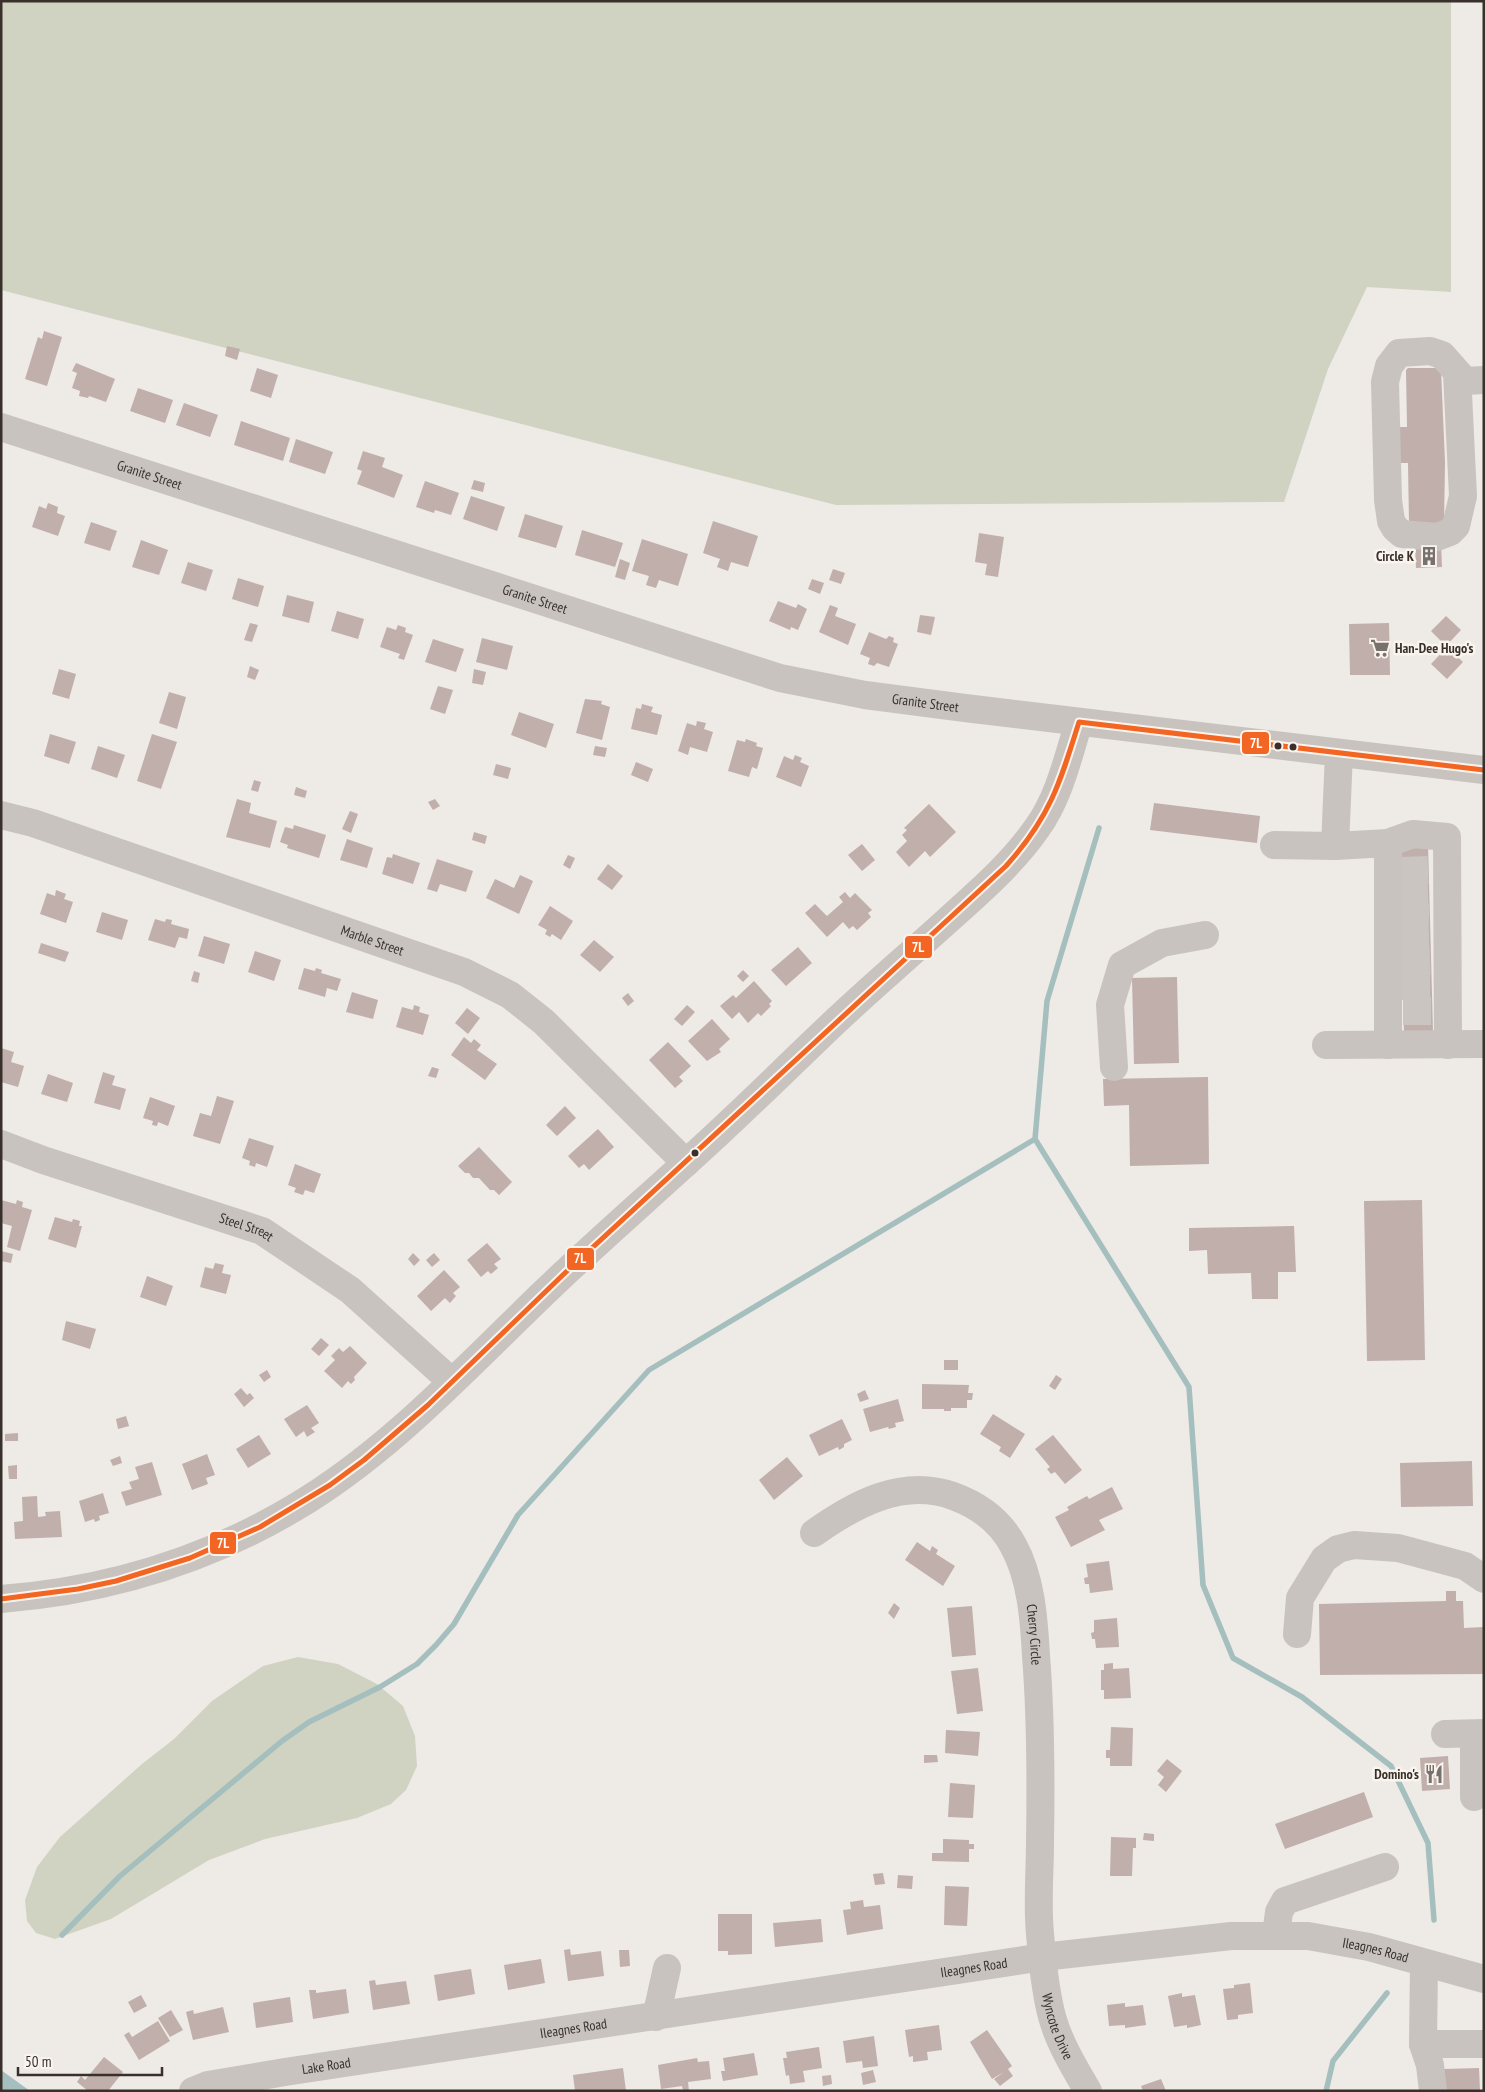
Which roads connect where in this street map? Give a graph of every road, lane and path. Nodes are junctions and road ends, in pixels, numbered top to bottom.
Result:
1 (1457, 373) junction
2 (1484, 380) edge
3 (1, 427) edge
4 (1473, 495) edge
5 (1079, 722) junction
6 (1339, 753) junction
7 (1484, 770) edge
8 (1, 815) edge
9 (1388, 843) junction
10 (1274, 845) dead end
11 (1335, 846) junction
12 (1205, 936) dead end
13 (1484, 1044) edge
14 (1326, 1045) dead end
15 (1388, 1045) junction
16 (1448, 1045) junction
17 (1114, 1067) dead end
18 (1, 1144) edge
19 (686, 1163) junction
20 (451, 1382) junction
21 (814, 1533) dead end
22 (1477, 1566) edge
23 (1, 1598) edge
24 (1297, 1634) dead end
25 (1445, 1734) dead end
26 (1479, 1734) edge
27 (1474, 1797) dead end
28 (1385, 1867) dead end
29 (1276, 1935) junction
30 (1043, 1957) junction
31 (1424, 1964) junction
32 (667, 1968) dead end
33 (1484, 1979) edge
34 (656, 2017) junction
35 (1423, 2044) junction
36 (1484, 2044) edge
37 (462, 2045) joint
38 (193, 2091) edge
39 (1088, 2091) edge
40 (1433, 2091) edge

1 - 2 street
1 - 4 street
1 - 4 street
3 - 5 street, Granite Street
5 - 6 street, Granite Street
5 - 19 street
6 - 7 street, Granite Street
6 - 11 street
8 - 19 street, Marble Street
9 - 11 street
9 - 15 street
9 - 16 street
10 - 11 street
12 - 17 street
13 - 16 street
14 - 15 street
15 - 16 street
18 - 20 street, Steel Street
19 - 20 street
20 - 23 street
21 - 30 street, Cherry Circle
22 - 24 street
25 - 26 street
26 - 27 street
28 - 29 street
29 - 30 street, Ileagnes Road
29 - 31 street, Ileagnes Road
30 - 34 street, Ileagnes Road
30 - 39 street, Wyncote Drive
31 - 33 street, Ileagnes Road
31 - 35 street
32 - 34 street
34 - 37 street, Ileagnes Road
35 - 36 street
35 - 40 street
37 - 38 street, Lake Road

